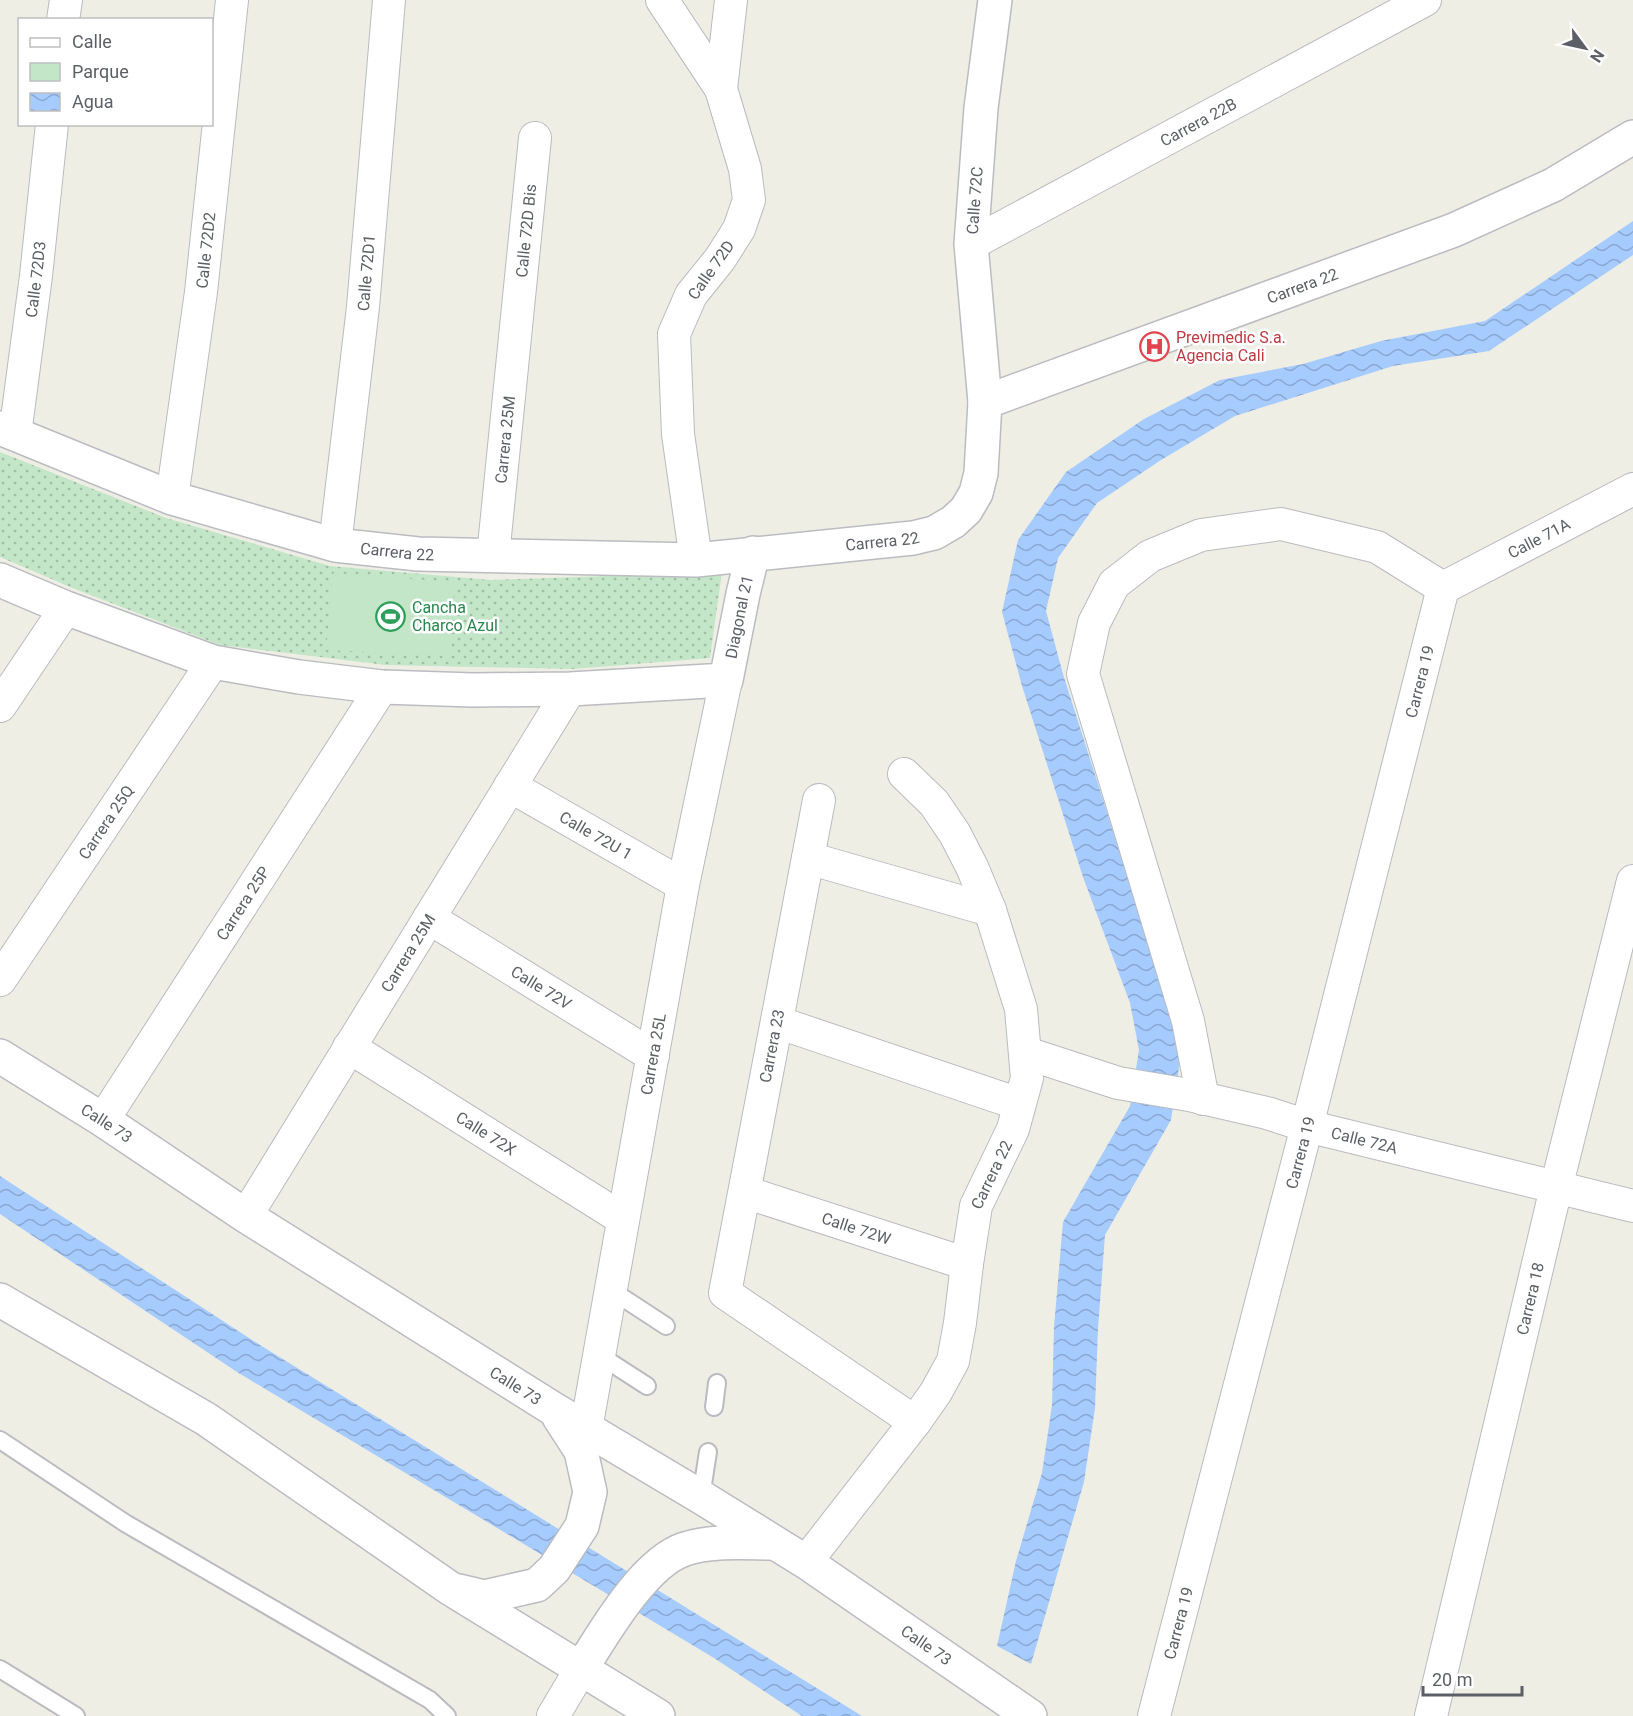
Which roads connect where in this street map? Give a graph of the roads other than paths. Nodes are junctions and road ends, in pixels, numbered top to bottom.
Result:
1 (66, 0) edge
2 (232, 0) edge
3 (389, 0) edge
4 (662, 0) edge
5 (731, 0) edge
6 (995, 0) edge
7 (1425, 0) edge
8 (63, 18) edge
9 (721, 89) junction
10 (52, 126) edge
11 (1633, 136) edge
12 (535, 138) dead end
13 (971, 244) junction
14 (518, 323) joint
15 (985, 402) junction
16 (8, 431) edge
17 (1633, 489) edge
18 (172, 498) junction
19 (335, 545) junction
20 (753, 553) junction
21 (493, 556) junction
22 (696, 560) junction
23 (0, 580) edge
24 (1443, 588) junction
25 (66, 608) junction
26 (213, 662) junction
27 (726, 680) junction
28 (382, 687) junction
29 (570, 689) junction
30 (0, 706) edge
31 (903, 774) dead end
32 (510, 786) junction
33 (819, 800) dead end
34 (808, 858) junction
35 (1633, 880) edge
36 (683, 885) junction
37 (990, 910) junction
38 (429, 918) junction
39 (0, 980) edge
40 (777, 1022) junction
41 (349, 1047) junction
42 (1026, 1053) junction
43 (0, 1056) edge
44 (652, 1056) junction
45 (1196, 1097) junction
46 (1020, 1104) junction
47 (103, 1120) junction
48 (1307, 1126) junction
49 (1556, 1188) junction
50 (745, 1192) junction
51 (1633, 1206) edge
52 (246, 1216) junction
53 (623, 1219) junction
54 (967, 1264) junction
55 (611, 1290) junction
56 (0, 1300) edge
57 (666, 1326) dead end
58 (599, 1355) junction
59 (717, 1383) dead end
60 (647, 1386) dead end
61 (714, 1407) dead end
62 (915, 1422) junction
63 (0, 1440) edge
64 (583, 1440) junction
65 (708, 1452) dead end
66 (701, 1497) junction
67 (773, 1543) junction
68 (806, 1562) junction
69 (451, 1588) junction
70 (0, 1669) edge
71 (581, 1669) junction
72 (76, 1716) edge
73 (447, 1716) edge
74 (552, 1716) edge
75 (658, 1716) edge
76 (1030, 1716) edge
77 (1154, 1716) edge
78 (1431, 1716) edge

1 - 8 street
2 - 18 street, Calle 72D2
3 - 19 street, Calle 72D1
4 - 9 street, Calle 72D
5 - 9 street
6 - 13 street, Calle 72C
7 - 13 street, Carrera 22B
9 - 22 street, Calle 72D
10 - 16 street, Calle 72D3
11 - 15 street, Carrera 22
12 - 14 street, Calle 72D Bis
13 - 15 street, Calle 72C
14 - 21 street, Carrera 25M
15 - 20 street, Carrera 22
16 - 18 street, Carrera 22
17 - 24 street, Calle 71A
18 - 19 street, Carrera 22
19 - 21 street, Carrera 22
20 - 22 street, Carrera 22
20 - 27 street, Diagonal 21
21 - 22 street, Carrera 22
23 - 25 street
24 - 45 street
24 - 48 street, Carrera 19
25 - 26 street
25 - 30 street
26 - 28 street
26 - 39 street, Carrera 25Q
27 - 29 street
27 - 36 street, Carrera 25L
28 - 29 street
28 - 47 street, Carrera 25P
29 - 32 street, Carrera 25M
31 - 37 street, Carrera 22
32 - 36 street, Calle 72U 1
32 - 38 street, Carrera 25M
33 - 34 street, Carrera 23
34 - 37 street
34 - 40 street, Carrera 23
35 - 49 street, Carrera 18
36 - 44 street, Carrera 25L
37 - 42 street, Carrera 22
38 - 41 street, Carrera 25M
38 - 44 street, Calle 72V
40 - 46 street
40 - 50 street, Carrera 23
41 - 52 street, Carrera 25M
41 - 53 street, Calle 72X
42 - 45 street, Calle 72A
42 - 46 street, Carrera 22
43 - 47 street, Calle 73
44 - 53 street, Carrera 25L
45 - 48 street, Calle 72A
46 - 54 street, Carrera 22
47 - 52 street, Calle 73
48 - 49 street, Calle 72A
48 - 77 street, Carrera 19
49 - 51 street, Calle 72A
49 - 78 street, Carrera 18
50 - 54 street, Calle 72W
50 - 62 street, Carrera 23
52 - 64 street, Calle 73
53 - 55 street, Carrera 25L
54 - 62 street, Carrera 22
55 - 57 lane
55 - 58 street, Carrera 25L
56 - 69 street
58 - 60 lane
58 - 64 street, Carrera 25L
59 - 61 lane
62 - 68 street, Carrera 22
63 - 73 lane
64 - 66 street, Calle 73
64 - 69 street
65 - 66 lane
66 - 67 street, Calle 73
67 - 68 street, Calle 73
67 - 71 street
68 - 76 street, Calle 73
69 - 71 street
70 - 72 lane
71 - 74 street
71 - 75 street

